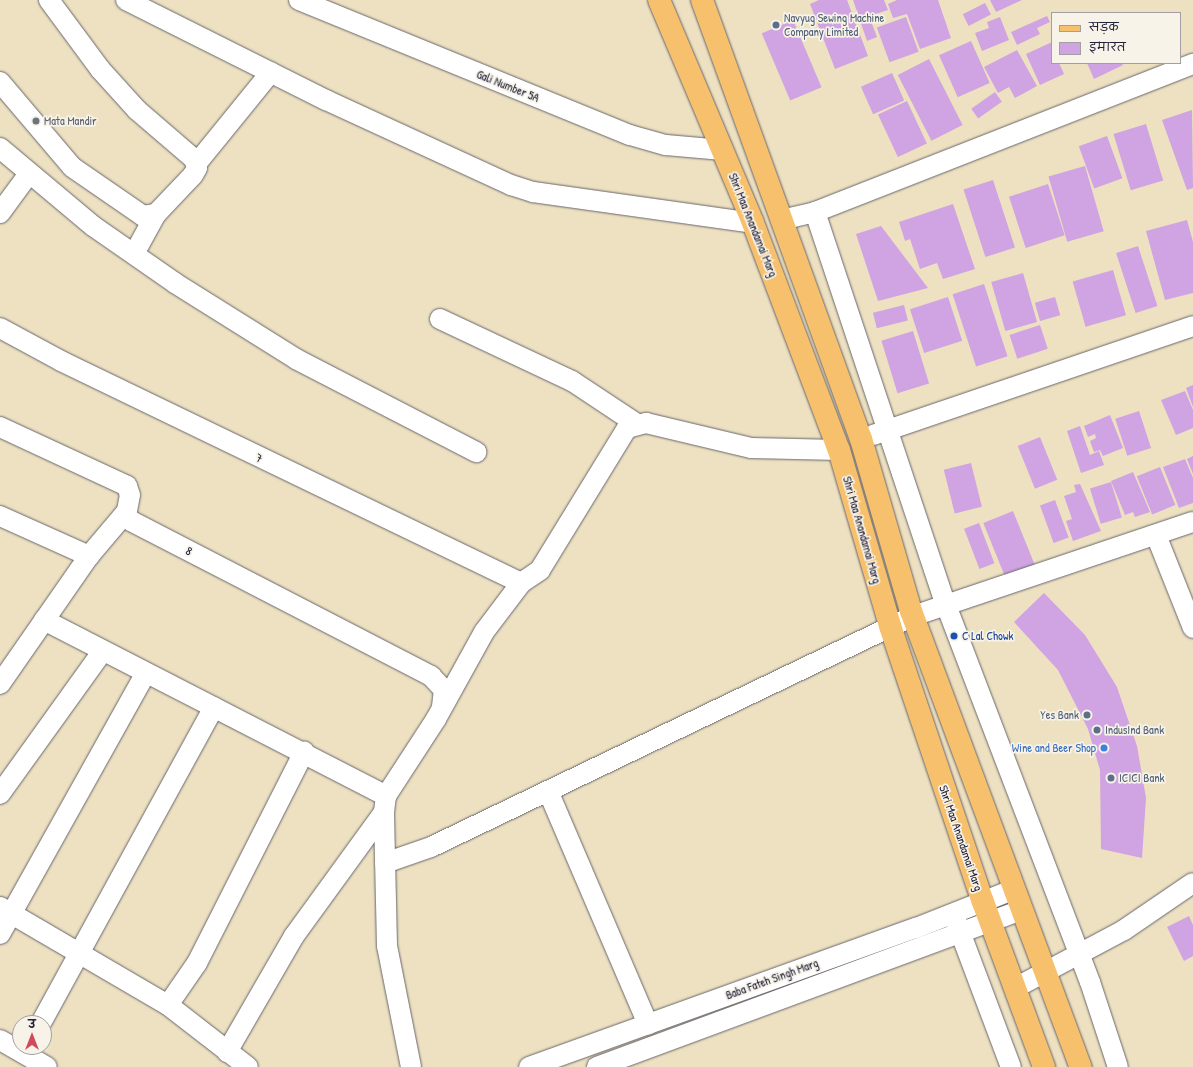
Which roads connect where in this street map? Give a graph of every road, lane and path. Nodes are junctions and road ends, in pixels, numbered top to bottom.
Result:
1 (49, 0) edge
2 (126, 0) edge
3 (299, 0) edge
4 (659, 0) edge
5 (703, 0) edge
6 (1193, 64) edge
7 (271, 72) junction
8 (0, 82) edge
9 (0, 148) edge
10 (723, 150) junction
11 (197, 163) junction
12 (28, 175) junction
13 (815, 212) junction
14 (0, 213) edge
15 (156, 214) junction
16 (781, 220) junction
17 (753, 223) junction
18 (134, 254) junction
19 (440, 319) dead end
20 (1193, 326) edge
21 (1, 330) edge
22 (637, 424) junction
23 (0, 427) edge
24 (885, 430) junction
25 (861, 439) junction
26 (839, 450) junction
27 (476, 452) dead end
28 (127, 511) junction
29 (0, 516) edge
30 (1193, 522) edge
31 (1156, 535) junction
32 (88, 556) junction
33 (521, 583) junction
34 (946, 605) junction
35 (913, 616) junction
36 (44, 620) junction
37 (890, 626) junction
38 (1193, 628) edge
39 (102, 652) junction
40 (146, 673) junction
41 (0, 684) edge
42 (442, 706) junction
43 (214, 707) junction
44 (304, 752) junction
45 (548, 791) junction
46 (0, 794) edge
47 (385, 804) junction
48 (384, 863) junction
49 (1193, 883) edge
50 (1015, 889) junction
51 (983, 902) junction
52 (6, 910) edge
53 (1022, 910) junction
54 (954, 913) junction
55 (990, 922) junction
56 (0, 934) edge
57 (960, 934) junction
58 (80, 950) junction
59 (1079, 954) junction
60 (1046, 974) junction
61 (1015, 988) junction
62 (168, 1005) junction
63 (45, 1015) edge
64 (648, 1024) junction
65 (0, 1040) edge
66 (227, 1052) junction
67 (23, 1056) edge
68 (541, 1065) edge
69 (47, 1067) edge
70 (248, 1067) edge
71 (411, 1067) edge
72 (596, 1067) edge
73 (1011, 1067) edge
74 (1044, 1067) edge
75 (1081, 1067) edge
76 (1118, 1067) edge

1 - 11 street
2 - 7 street
3 - 10 street, Gali Number 5A
4 - 10 main road, Shri Maa Anandamai Marg
5 - 16 main road, Shri Maa Anandamai Marg
6 - 13 street
7 - 11 street
7 - 17 street
8 - 15 street
9 - 12 street
10 - 17 main road, Shri Maa Anandamai Marg
11 - 15 street
12 - 14 street
12 - 18 street
13 - 16 street
13 - 24 street
15 - 18 street
16 - 25 main road, Shri Maa Anandamai Marg
17 - 26 main road, Shri Maa Anandamai Marg
18 - 27 street
19 - 22 street
20 - 24 street
21 - 33 street, 7
22 - 26 street
22 - 33 street
23 - 28 street
24 - 25 street
24 - 34 street
25 - 35 main road, Shri Maa Anandamai Marg
26 - 37 main road, Shri Maa Anandamai Marg
28 - 32 street
28 - 42 street, 8
29 - 32 street
30 - 31 street
31 - 34 street
31 - 38 street
32 - 36 street
33 - 42 street
34 - 35 street
34 - 59 street
35 - 37 street
35 - 50 main road, Shri Maa Anandamai Marg
36 - 39 street
36 - 41 street
37 - 45 street
37 - 51 main road, Shri Maa Anandamai Marg
39 - 40 street
39 - 46 street
40 - 43 street
40 - 52 street
42 - 47 street
43 - 44 street
43 - 58 street
44 - 47 street
44 - 62 street
45 - 48 street
45 - 64 street
47 - 48 street
47 - 66 street
48 - 71 street
49 - 59 street
50 - 51 street, Baba Fateh Singh Marg
50 - 53 main road, Shri Maa Anandamai Marg
51 - 54 street, Baba Fateh Singh Marg
51 - 55 main road, Shri Maa Anandamai Marg
52 - 56 street
52 - 58 street
53 - 55 street, Baba Fateh Singh Marg
53 - 60 main road, Shri Maa Anandamai Marg
54 - 57 street
54 - 64 street, Baba Fateh Singh Marg
55 - 57 street, Baba Fateh Singh Marg
55 - 61 main road, Shri Maa Anandamai Marg
57 - 72 street, Baba Fateh Singh Marg
57 - 73 street
58 - 62 street
58 - 63 street
59 - 60 street
59 - 76 street
60 - 61 street
60 - 75 main road, Shri Maa Anandamai Marg
61 - 74 main road, Shri Maa Anandamai Marg
62 - 66 street
64 - 68 street, Baba Fateh Singh Marg
65 - 67 street
66 - 70 street
67 - 69 street

